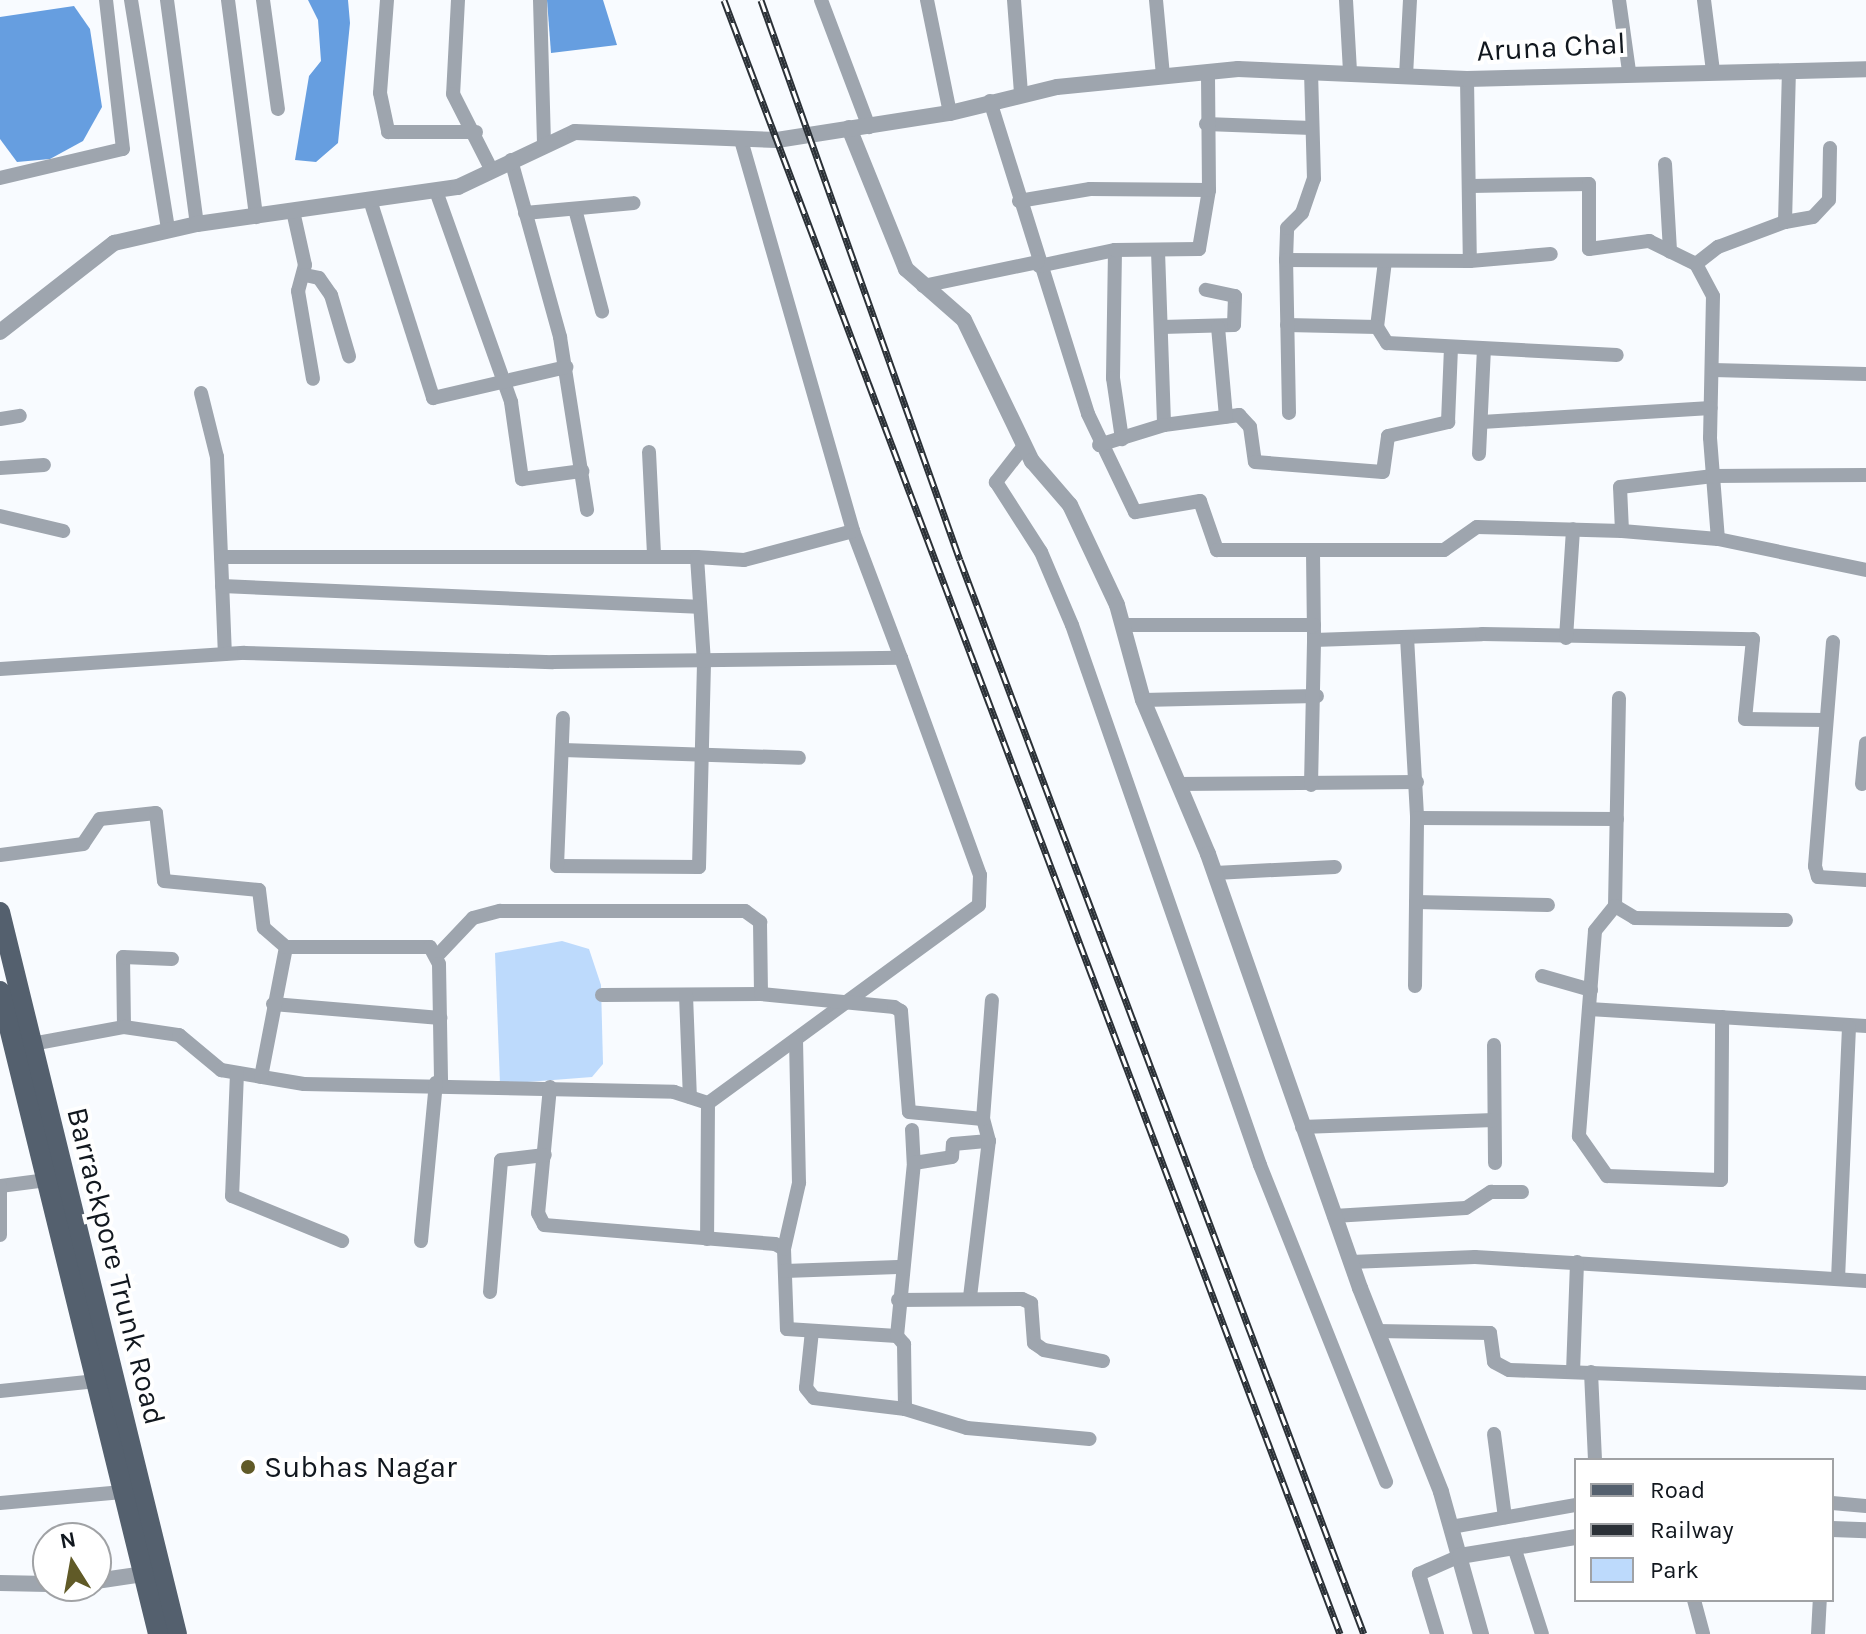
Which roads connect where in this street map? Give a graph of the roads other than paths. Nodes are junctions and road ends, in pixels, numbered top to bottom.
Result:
1 (106, 0) edge
2 (131, 0) edge
3 (167, 0) edge
4 (228, 0) edge
5 (263, 0) edge
6 (387, 0) edge
7 (458, 0) edge
8 (540, 0) edge
9 (821, 0) edge
10 (927, 0) edge
11 (1014, 0) edge
12 (1156, 0) edge
13 (1346, 0) edge
14 (1410, 0) edge
15 (1619, 0) edge
16 (1704, 0) edge
17 (1866, 69) edge
18 (1629, 71) junction
19 (1713, 71) junction
20 (1789, 71) junction
21 (1208, 72) junction
22 (1311, 72) junction
23 (1350, 72) junction
24 (1163, 75) junction
25 (1406, 76) junction
26 (1467, 79) junction
27 (1021, 93) junction
28 (990, 101) junction
29 (278, 109) dead end
30 (950, 113) junction
31 (1206, 124) junction
32 (869, 127) junction
33 (849, 128) junction
34 (1312, 128) junction
35 (476, 132) junction
36 (741, 140) junction
37 (544, 143) junction
38 (1830, 148) dead end
39 (511, 160) junction
40 (1665, 164) dead end
41 (491, 169) junction
42 (0, 178) edge
43 (1471, 186) junction
44 (1209, 190) junction
45 (436, 191) junction
46 (370, 200) junction
47 (1019, 201) junction
48 (634, 203) dead end
49 (575, 209) junction
50 (293, 211) junction
51 (525, 213) junction
52 (256, 217) junction
53 (1785, 222) junction
54 (197, 224) junction
55 (168, 229) junction
56 (1115, 250) junction
57 (1158, 251) junction
58 (1670, 252) junction
59 (1551, 254) dead end
60 (1286, 260) junction
61 (1385, 261) junction
62 (1470, 261) junction
63 (1039, 264) junction
64 (1696, 264) junction
65 (305, 275) junction
66 (923, 286) junction
67 (1206, 290) dead end
68 (602, 311) dead end
69 (1287, 325) junction
70 (1162, 327) junction
71 (1218, 327) junction
72 (1377, 327) junction
73 (0, 332) edge
74 (1451, 347) junction
75 (1484, 349) junction
76 (1617, 355) dead end
77 (349, 356) dead end
78 (566, 367) junction
79 (1713, 370) junction
80 (1866, 374) edge
81 (313, 379) dead end
82 (505, 385) junction
83 (201, 393) dead end
84 (1711, 408) junction
85 (1289, 413) dead end
86 (20, 416) dead end
87 (1226, 417) junction
88 (0, 419) edge
89 (1482, 422) junction
90 (1164, 425) junction
91 (1122, 439) junction
92 (1099, 445) junction
93 (1024, 446) junction
94 (649, 452) dead end
95 (1479, 454) dead end
96 (44, 465) dead end
97 (0, 468) edge
98 (582, 471) junction
99 (1866, 475) edge
100 (1713, 476) junction
101 (587, 510) dead end
102 (0, 516) edge
103 (1573, 529) junction
104 (63, 531) dead end
105 (853, 531) junction
106 (1622, 531) junction
107 (1718, 539) junction
108 (1313, 553) junction
109 (654, 556) junction
110 (221, 557) junction
111 (697, 557) junction
112 (1866, 570) edge
113 (222, 586) junction
114 (698, 607) junction
115 (1123, 625) junction
116 (1314, 632) junction
117 (1407, 637) junction
118 (1566, 638) junction
119 (1833, 642) dead end
120 (225, 654) junction
121 (901, 658) junction
122 (704, 663) junction
123 (0, 669) edge
124 (1317, 696) junction
125 (1619, 698) dead end
126 (1143, 700) junction
127 (563, 718) dead end
128 (1826, 720) junction
129 (1866, 743) edge
130 (563, 750) junction
131 (699, 753) junction
132 (799, 758) dead end
133 (1417, 782) junction
134 (1178, 784) junction
135 (1862, 784) dead end
136 (1311, 785) junction
137 (1417, 818) junction
138 (1617, 819) junction
139 (0, 855) edge
140 (1335, 867) dead end
141 (1215, 873) junction
142 (1866, 880) edge
143 (1416, 902) junction
144 (1548, 905) dead end
145 (1615, 906) junction
146 (0, 912) edge
147 (1786, 920) dead end
148 (286, 947) junction
149 (437, 956) junction
150 (172, 959) dead end
151 (1542, 976) dead end
152 (1415, 986) dead end
153 (1591, 990) junction
154 (0, 991) edge
155 (761, 994) junction
156 (602, 995) dead end
157 (686, 995) junction
158 (992, 1000) dead end
159 (845, 1001) junction
160 (273, 1004) junction
161 (1589, 1009) junction
162 (1722, 1017) junction
163 (440, 1018) junction
164 (1866, 1026) edge
165 (124, 1027) junction
166 (1849, 1027) junction
167 (796, 1040) junction
168 (32, 1044) junction
169 (1494, 1045) dead end
170 (237, 1073) junction
171 (261, 1077) junction
172 (438, 1083) junction
173 (550, 1087) junction
174 (690, 1097) junction
175 (708, 1103) junction
176 (983, 1119) junction
177 (1494, 1120) junction
178 (1302, 1127) junction
179 (912, 1130) dead end
180 (989, 1141) junction
181 (545, 1155) junction
182 (914, 1163) junction
183 (1495, 1163) dead end
184 (55, 1179) junction
185 (0, 1186) edge
186 (1522, 1192) dead end
187 (1334, 1216) junction
188 (0, 1235) edge
189 (707, 1239) junction
190 (342, 1241) dead end
191 (421, 1241) dead end
192 (784, 1249) junction
193 (1351, 1262) junction
194 (1577, 1262) junction
195 (898, 1267) junction
196 (785, 1271) junction
197 (1838, 1279) junction
198 (1866, 1281) edge
199 (490, 1292) dead end
200 (970, 1297) junction
201 (898, 1300) junction
202 (812, 1331) junction
203 (1377, 1331) junction
204 (897, 1336) junction
205 (1103, 1361) dead end
206 (1573, 1372) junction
207 (1591, 1372) junction
208 (96, 1381) junction
209 (1866, 1383) edge
210 (0, 1391) edge
211 (905, 1409) junction
212 (1494, 1434) dead end
213 (1090, 1439) dead end
214 (1595, 1458) edge
215 (1386, 1482) dead end
216 (123, 1492) junction
217 (0, 1503) edge
218 (1834, 1503) edge
219 (1574, 1505) edge
220 (1866, 1506) edge
221 (1505, 1517) junction
222 (1451, 1527) junction
223 (1834, 1529) edge
224 (1866, 1530) edge
225 (1574, 1537) edge
226 (1514, 1547) junction
227 (1460, 1556) junction
228 (144, 1574) junction
229 (112, 1579) edge
230 (0, 1583) edge
231 (32, 1584) edge
232 (1695, 1602) edge
233 (1820, 1602) edge
234 (158, 1634) edge
235 (177, 1634) edge
236 (1437, 1634) edge
237 (1481, 1634) edge
238 (1542, 1634) edge
239 (1703, 1634) edge
240 (1818, 1634) edge

1 - 42 street
2 - 55 street
3 - 54 street
4 - 52 street
5 - 29 street
6 - 35 street
7 - 35 street
8 - 37 street
9 - 32 street
10 - 30 street
11 - 27 street
12 - 24 street
13 - 23 street
14 - 25 street
15 - 18 street
16 - 19 street
17 - 20 street, Aruna Chal
18 - 19 street, Aruna Chal
18 - 26 street, Aruna Chal
19 - 20 street, Aruna Chal
20 - 53 street
21 - 22 street, Aruna Chal
21 - 24 street, Aruna Chal
21 - 31 street
22 - 23 street, Aruna Chal
22 - 34 street
23 - 25 street, Aruna Chal
24 - 27 street, Aruna Chal
25 - 26 street, Aruna Chal
26 - 43 street
27 - 28 street, Aruna Chal
28 - 30 street, Aruna Chal
28 - 47 street
30 - 32 street, Aruna Chal
31 - 34 street
31 - 44 street
32 - 33 street, Aruna Chal
33 - 36 street, Aruna Chal
33 - 66 street
34 - 60 street
35 - 41 street
36 - 37 street, Aruna Chal
36 - 105 street
37 - 39 street, Aruna Chal
38 - 53 street
39 - 41 street, Aruna Chal
39 - 51 street
40 - 58 street
41 - 45 street, Aruna Chal
43 - 58 street
43 - 62 street
44 - 47 street
44 - 57 street
45 - 46 street, Aruna Chal
45 - 82 street
46 - 50 street, Aruna Chal
46 - 82 street
47 - 63 street
48 - 49 street
49 - 51 street
49 - 68 street
50 - 52 street, Aruna Chal
50 - 65 street
51 - 78 street
52 - 54 street, Aruna Chal
53 - 64 street
54 - 55 street, Aruna Chal
55 - 73 street, Aruna Chal
56 - 57 street
56 - 63 street
56 - 91 street
57 - 70 street
58 - 64 street
59 - 62 street
60 - 61 street
60 - 69 street
61 - 62 street
61 - 72 street
63 - 66 street
63 - 92 street
64 - 79 street
65 - 77 street
65 - 81 street
66 - 93 street
67 - 71 street
69 - 72 street
69 - 85 street
70 - 71 street
70 - 90 street
71 - 87 street
72 - 74 street
74 - 75 street
74 - 87 street
75 - 76 street
75 - 89 street
78 - 82 street
78 - 98 street
79 - 80 street
79 - 84 street
82 - 98 street
83 - 110 street
84 - 89 street
84 - 100 street
86 - 88 street
87 - 90 street
89 - 95 street
90 - 91 street
91 - 92 street
92 - 108 street
93 - 115 street
93 - 215 street
94 - 109 street
96 - 97 street
98 - 101 street
99 - 100 street
100 - 106 street
100 - 107 street
102 - 104 street
103 - 106 street
103 - 108 street
103 - 118 street
105 - 111 street
105 - 121 street
106 - 107 street
107 - 112 street
108 - 116 street
109 - 110 street
109 - 111 street
110 - 113 street
111 - 114 street
113 - 114 street
113 - 120 street
114 - 122 street
115 - 116 street
115 - 126 street
116 - 117 street
116 - 124 street
117 - 118 street
117 - 133 street
118 - 128 street
119 - 128 street
120 - 122 street
120 - 123 street
121 - 122 street
121 - 159 street
122 - 131 street
124 - 126 street
124 - 136 street
125 - 138 street
126 - 134 street
127 - 130 street
128 - 142 street
129 - 135 street
130 - 131 street
130 - 131 street
131 - 132 street
133 - 136 street
133 - 137 street
134 - 136 street
134 - 141 street
137 - 138 street
137 - 143 street
138 - 145 street
139 - 148 street
140 - 141 street
141 - 178 street
143 - 144 street
143 - 152 street
145 - 147 street
145 - 153 street
146 - 168 main road, Barrackpore Trunk Road
148 - 149 street
148 - 160 street
149 - 155 street
149 - 163 street
150 - 165 street
151 - 153 street
153 - 161 street
154 - 184 main road, Barrackpore Trunk Road
155 - 157 street
155 - 159 street
156 - 157 street
157 - 174 street
158 - 176 street
159 - 167 street
159 - 176 street
160 - 163 street
160 - 171 street
161 - 162 street
161 - 162 street
162 - 166 street
163 - 172 street
164 - 166 street
165 - 168 street
165 - 170 street
166 - 197 street
167 - 175 street
167 - 192 street
168 - 184 main road, Barrackpore Trunk Road
169 - 177 street
170 - 171 street
170 - 190 street
171 - 172 street
172 - 173 street
172 - 191 street
173 - 174 street
173 - 181 street
174 - 175 street
175 - 189 street
176 - 180 street
177 - 178 street
177 - 183 street
178 - 187 street
179 - 182 street
180 - 182 street
180 - 200 street
181 - 189 street
181 - 199 street
182 - 195 street
184 - 185 street
184 - 208 main road, Barrackpore Trunk Road
184 - 235 main road, Barrackpore Trunk Road
185 - 188 street
186 - 187 street
187 - 193 street
189 - 192 street
192 - 196 street
193 - 194 street
193 - 203 street
194 - 197 street
194 - 206 street
195 - 196 street
195 - 201 street
196 - 202 street
197 - 198 street
200 - 201 street
200 - 205 street
201 - 204 street
202 - 204 street
202 - 211 street
203 - 206 street
203 - 222 street
204 - 211 street
206 - 207 street
207 - 209 street
207 - 214 street
208 - 210 street
208 - 216 main road, Barrackpore Trunk Road
211 - 213 street
212 - 221 street
216 - 217 street
216 - 228 main road, Barrackpore Trunk Road
218 - 220 street
219 - 221 street
221 - 222 street
222 - 227 street
223 - 224 street
225 - 226 street
226 - 227 street
226 - 238 street
227 - 236 street
227 - 237 street
228 - 229 street
228 - 234 main road, Barrackpore Trunk Road
230 - 231 street
232 - 239 street
233 - 240 street

